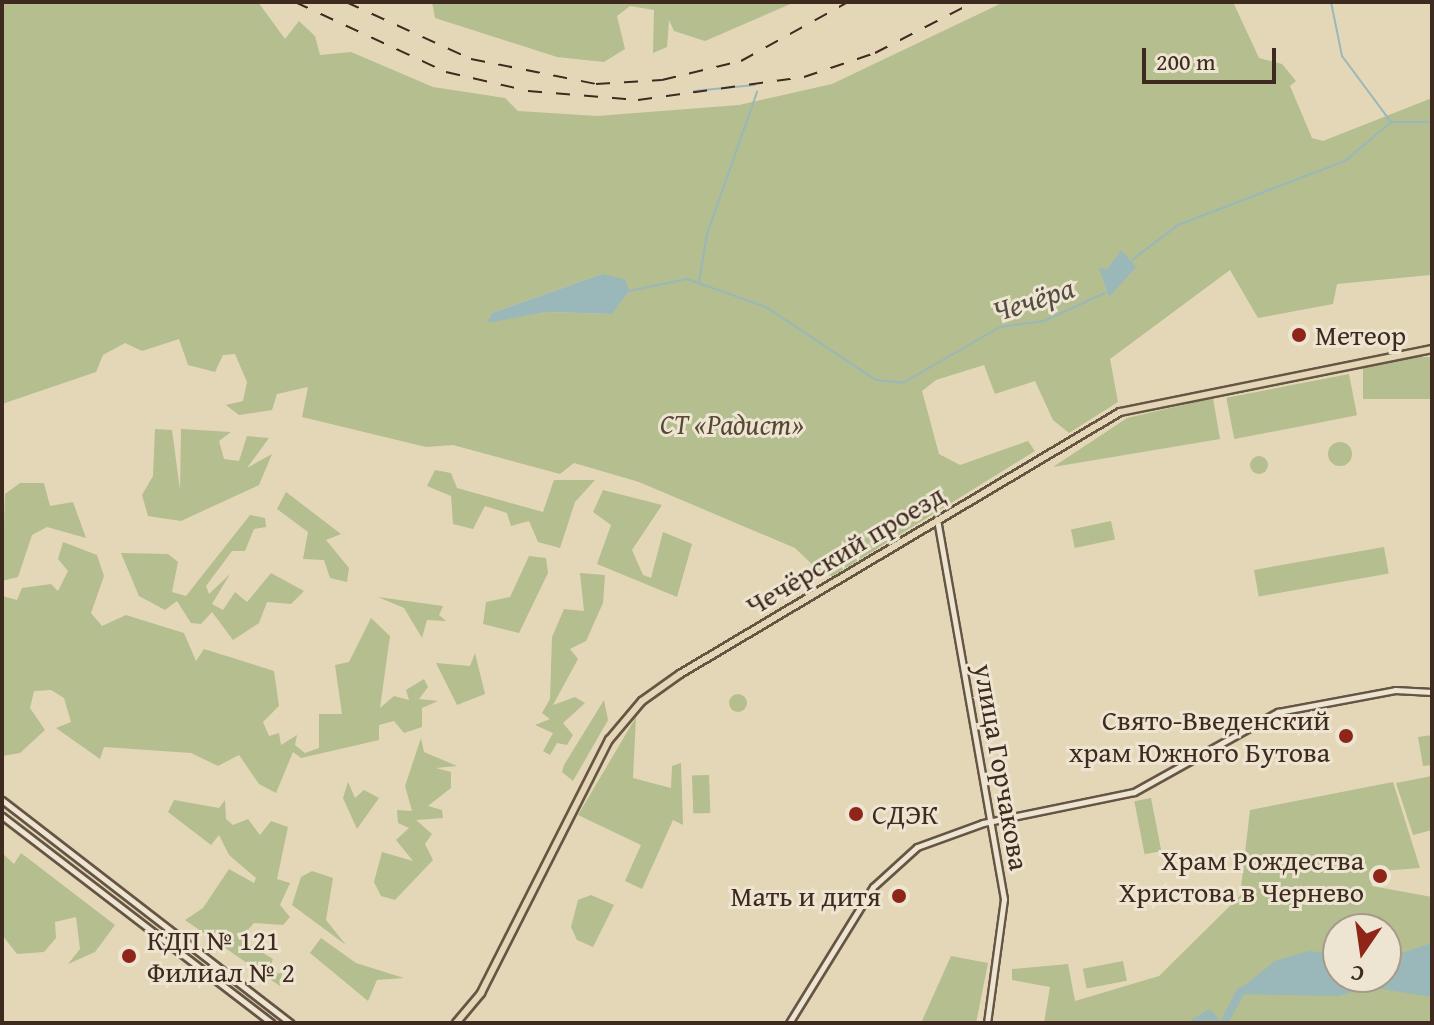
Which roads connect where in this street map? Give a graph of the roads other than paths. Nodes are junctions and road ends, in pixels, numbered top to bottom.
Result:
1 (1432, 349) edge
2 (937, 519) junction
3 (1432, 692) edge
4 (2, 800) edge
5 (2, 816) edge
6 (993, 821) junction
7 (145, 908) junction
8 (137, 918) junction
9 (172, 929) junction
10 (165, 940) junction
11 (272, 1023) edge
12 (291, 1023) edge
13 (456, 1023) edge
14 (789, 1023) edge
15 (987, 1023) edge

1 - 2 main road, Чечёрский проезд
2 - 6 street, улица Горчакова
2 - 13 main road, Чечёрский проезд
3 - 6 street
4 - 7 street
5 - 8 street
6 - 14 street
6 - 15 street, улица Горчакова
7 - 8 street
7 - 9 street
8 - 10 street
9 - 10 street
9 - 12 street
10 - 11 street

